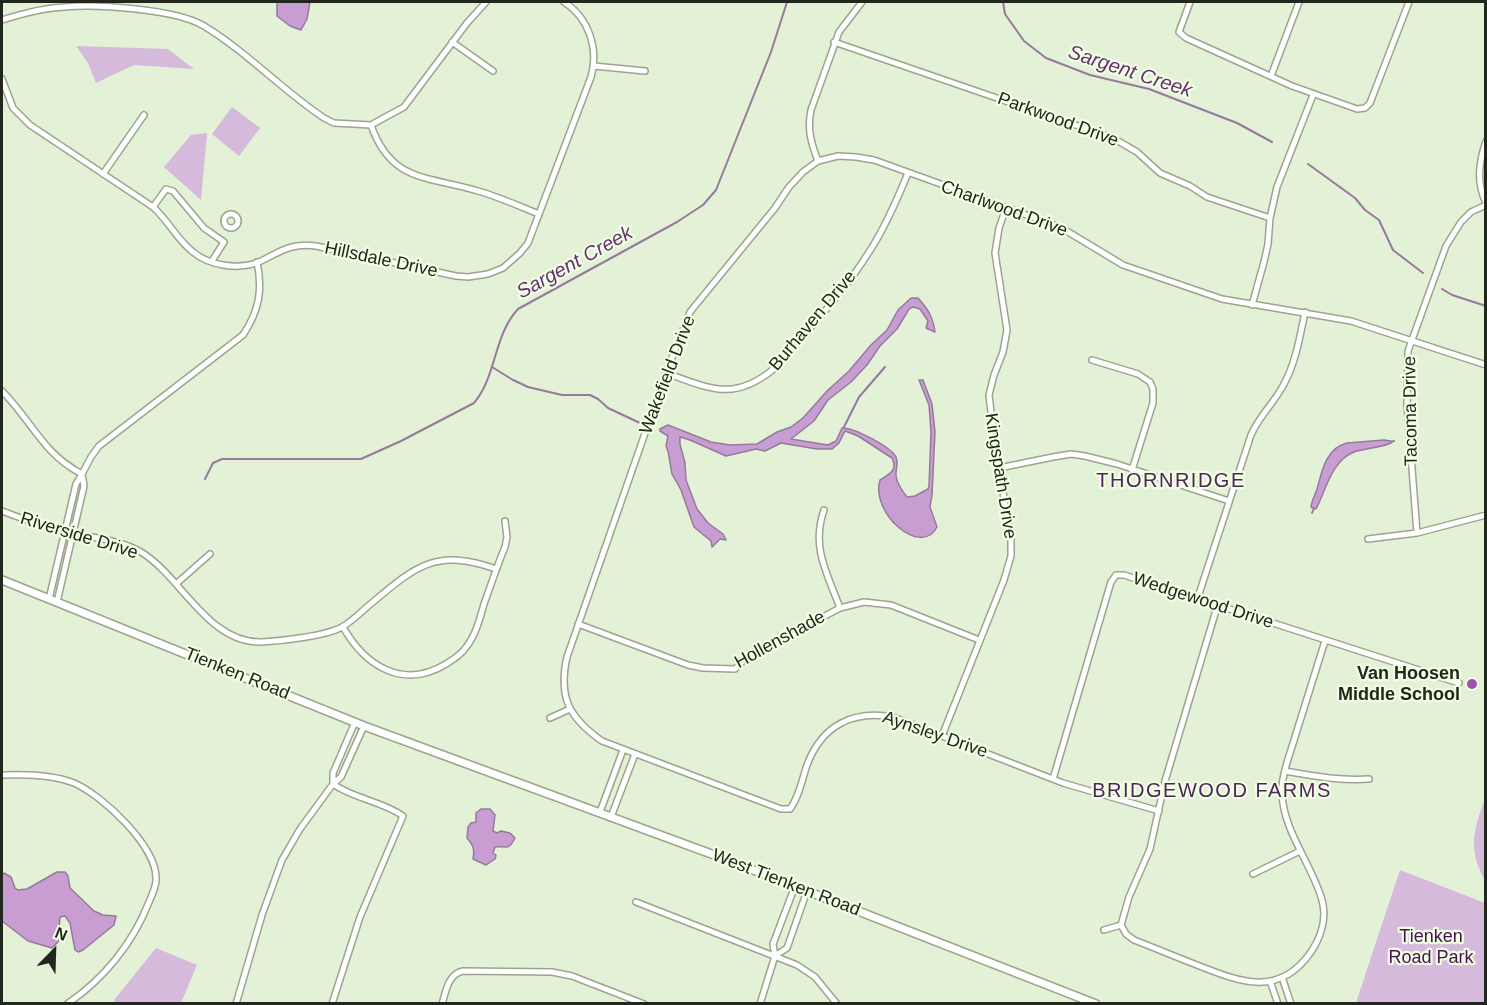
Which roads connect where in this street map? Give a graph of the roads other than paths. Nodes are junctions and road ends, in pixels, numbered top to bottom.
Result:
1 (486, 2) edge
2 (564, 2) edge
3 (862, 2) edge
4 (1190, 2) edge
5 (1299, 2) edge
6 (1409, 2) edge
7 (2, 20) edge
8 (452, 42) junction
9 (834, 42) junction
10 (594, 66) junction
11 (493, 71) dead end
12 (645, 71) dead end
13 (1271, 76) junction
14 (2, 79) edge
15 (1313, 95) junction
16 (144, 115) dead end
17 (371, 125) junction
18 (1485, 141) edge
19 (818, 161) junction
20 (908, 173) junction
21 (103, 174) junction
22 (1485, 204) edge
23 (153, 207) junction
24 (1006, 208) junction
25 (539, 214) junction
26 (1270, 218) junction
27 (232, 228) dead end
28 (224, 242) junction
29 (212, 261) junction
30 (257, 262) junction
31 (1252, 305) junction
32 (1305, 312) junction
33 (1412, 340) junction
34 (1092, 360) dead end
35 (1485, 365) edge
36 (666, 373) junction
37 (2, 391) edge
38 (999, 468) junction
39 (1132, 470) junction
40 (82, 474) junction
41 (1229, 501) junction
42 (824, 510) dead end
43 (2, 511) edge
44 (1485, 516) edge
45 (505, 521) dead end
46 (65, 532) junction
47 (1417, 533) junction
48 (73, 534) junction
49 (1368, 539) dead end
50 (210, 554) dead end
51 (496, 569) junction
52 (2, 580) edge
53 (176, 584) junction
54 (49, 599) junction
55 (1197, 600) junction
56 (57, 602) junction
57 (1217, 607) junction
58 (840, 608) junction
59 (579, 624) junction
60 (343, 627) junction
61 (979, 640) junction
62 (1325, 641) junction
63 (1459, 683) dead end
64 (570, 709) junction
65 (550, 718) dead end
66 (354, 722) junction
67 (364, 726) junction
68 (942, 736) junction
69 (623, 750) junction
70 (635, 754) junction
71 (474, 766) joint
72 (1285, 771) junction
73 (2, 775) edge
74 (1053, 779) junction
75 (1369, 779) dead end
76 (333, 784) junction
77 (1159, 811) junction
78 (600, 812) junction
79 (611, 817) junction
80 (1300, 851) junction
81 (1253, 874) dead end
82 (795, 886) junction
83 (807, 891) junction
84 (636, 902) dead end
85 (1121, 925) junction
86 (1104, 930) dead end
87 (776, 956) junction
88 (1276, 979) junction
89 (67, 1004) edge
90 (236, 1004) edge
91 (332, 1004) edge
92 (442, 1004) edge
93 (644, 1004) edge
94 (760, 1004) edge
95 (837, 1004) edge
96 (1096, 1004) edge
97 (1278, 1004) edge
98 (1291, 1004) edge

1 - 8 street
2 - 10 street, Hillsdale Drive
3 - 9 street
4 - 13 street
5 - 13 street
6 - 15 street
7 - 17 street
8 - 11 street
8 - 17 street
9 - 19 street
9 - 26 street, Parkwood Drive
10 - 12 street
10 - 25 street, Hillsdale Drive
13 - 15 street
14 - 21 street, Hillsdale Drive
15 - 26 street
16 - 21 street
17 - 25 street
18 - 22 street
19 - 20 street, Charlwood Drive
19 - 36 street, Wakefield Drive
20 - 24 street, Charlwood Drive
20 - 36 street, Burhaven Drive
21 - 23 street, Hillsdale Drive
22 - 33 street, Tacoma Drive
23 - 28 street
23 - 29 street, Hillsdale Drive
24 - 31 street, Charlwood Drive
24 - 38 street, Kingspath Drive
25 - 30 street, Hillsdale Drive
26 - 31 street
27 - 28 street
28 - 29 street
29 - 30 street, Hillsdale Drive
30 - 40 street
31 - 32 street, Charlwood Drive
32 - 33 street
32 - 41 street
33 - 35 street
33 - 47 street, Tacoma Drive
34 - 39 street
36 - 59 street, Wakefield Drive
37 - 40 street
38 - 39 street
38 - 61 street, Kingspath Drive
39 - 41 street
40 - 46 street
40 - 48 street
41 - 55 street
42 - 58 street
43 - 46 street, Riverside Drive
44 - 47 street
45 - 51 street
46 - 48 street, Riverside Drive
46 - 54 street
47 - 49 street
48 - 53 street, Riverside Drive
48 - 56 street
50 - 53 street
51 - 60 street, Riverside Drive
51 - 60 street
52 - 54 street, Tienken Road
53 - 60 street, Riverside Drive
54 - 56 street, Tienken Road
55 - 57 street, Wedgewood Drive
55 - 74 street, Wedgewood Drive
56 - 66 street, Tienken Road
57 - 62 street, Wedgewood Drive
57 - 77 street
58 - 59 street, Hollenshade
58 - 61 street, Hollenshade
59 - 64 street, Wakefield Drive
61 - 68 street, Kingspath Drive
62 - 63 street, Wedgewood Drive
62 - 72 street
64 - 65 street
64 - 69 street, Aynsley Drive
66 - 67 street, Tienken Road
66 - 76 street
67 - 71 street, Tienken Road
67 - 76 street
68 - 70 street, Aynsley Drive
68 - 74 street, Aynsley Drive
69 - 70 street, Aynsley Drive
69 - 78 street
70 - 79 street
71 - 78 street, West Tienken Road
72 - 75 street
72 - 80 street
73 - 89 street
74 - 77 street, Aynsley Drive
76 - 90 street
76 - 91 street
77 - 85 street
78 - 79 street, West Tienken Road
79 - 82 street, West Tienken Road
80 - 81 street
80 - 88 street
82 - 83 street, West Tienken Road
82 - 87 street
83 - 87 street
83 - 96 street, West Tienken Road
84 - 87 street
85 - 86 street
85 - 88 street
87 - 94 street
87 - 95 street
88 - 97 street
88 - 98 street
92 - 93 street

